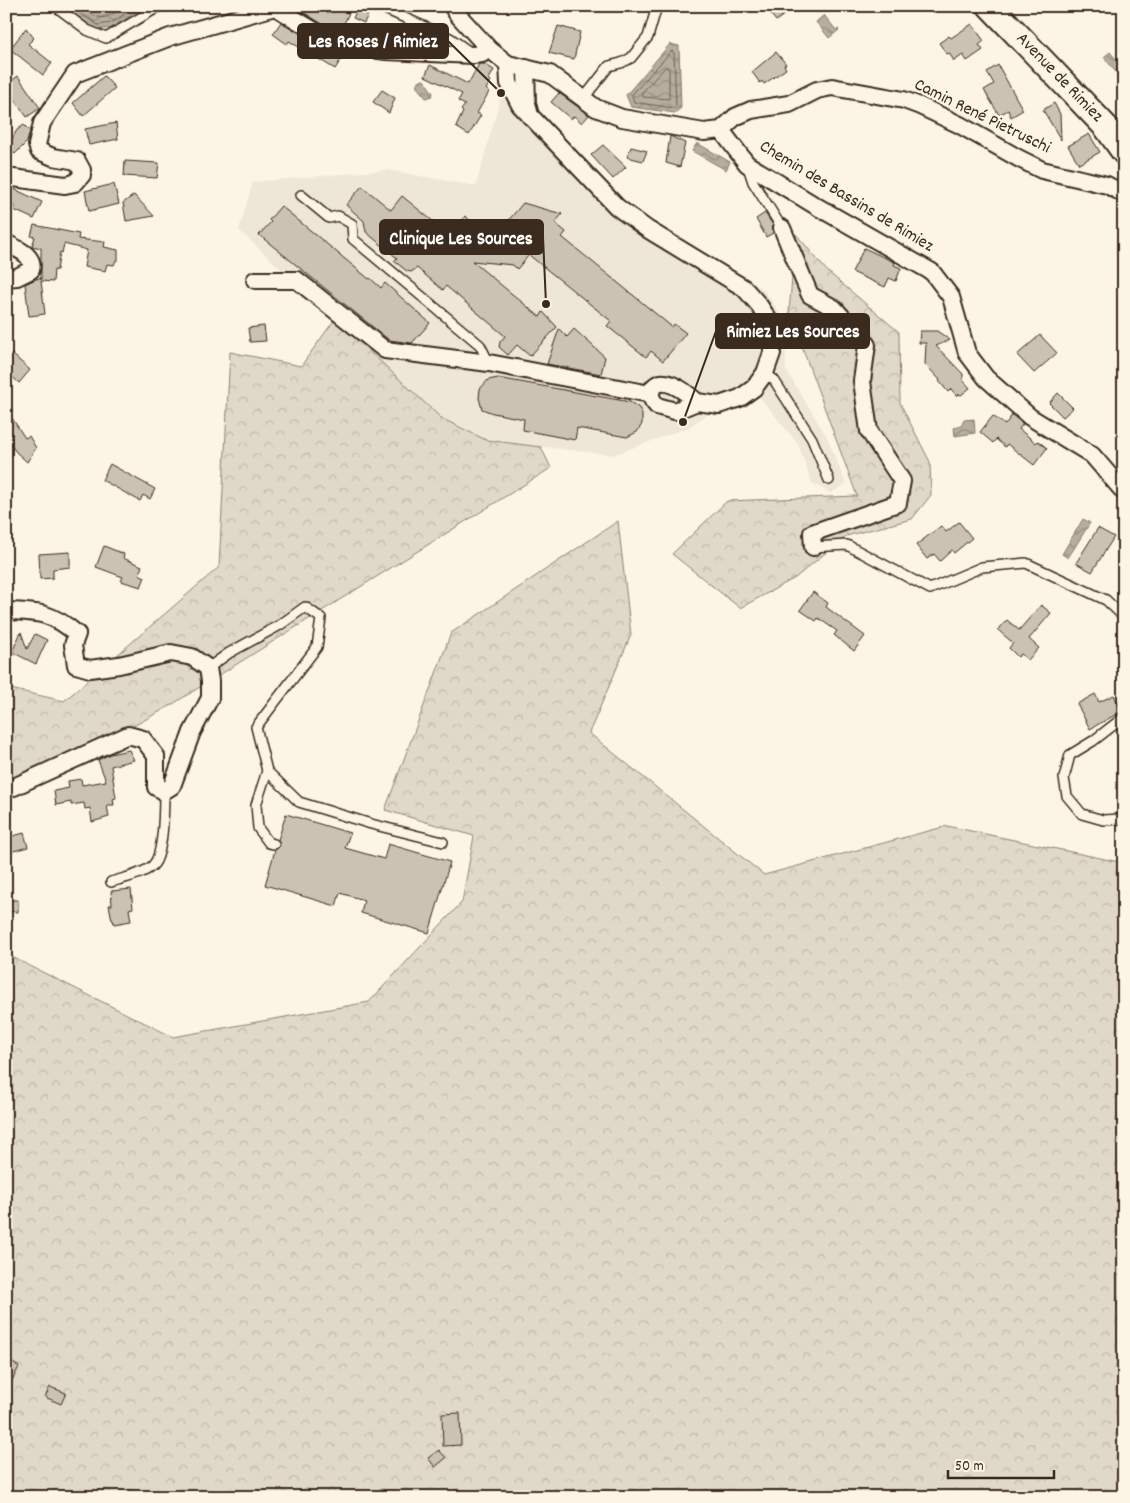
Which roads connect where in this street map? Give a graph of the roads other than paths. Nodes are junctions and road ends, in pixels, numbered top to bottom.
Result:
1 (55, 6) edge
2 (160, 6) edge
3 (378, 6) edge
4 (452, 6) edge
5 (657, 6) edge
6 (990, 6) edge
7 (489, 49) junction
8 (473, 55) junction
9 (508, 64) junction
10 (526, 68) junction
11 (584, 98) junction
12 (530, 116) junction
13 (721, 130) junction
14 (1124, 152) edge
15 (747, 164) junction
16 (6, 177) edge
17 (1124, 194) edge
18 (301, 196) dead end
19 (782, 228) joint
20 (6, 243) edge
21 (6, 254) edge
22 (33, 264) junction
23 (6, 278) edge
24 (255, 280) dead end
25 (489, 363) junction
26 (766, 373) junction
27 (650, 394) junction
28 (697, 402) junction
29 (829, 480) dead end
30 (1124, 492) edge
31 (813, 547) joint
32 (6, 610) edge
33 (1124, 617) edge
34 (208, 668) junction
35 (1124, 717) edge
36 (267, 771) junction
37 (6, 788) edge
38 (164, 791) junction
39 (1124, 821) edge
40 (443, 842) dead end
41 (274, 844) dead end
42 (111, 882) dead end

1 - 2 lane
3 - 8 lane
4 - 7 street
5 - 11 lane
6 - 14 street, Avenue de Rimiez
7 - 8 street
7 - 9 street
8 - 16 street
9 - 10 street
9 - 12 street
10 - 11 street
10 - 12 street
11 - 13 street
12 - 26 street
13 - 15 street, Chemin des Bassins de Rimiez
13 - 17 street, Camin René Pietruschi
15 - 19 lane
15 - 30 street, Chemin des Bassins de Rimiez
18 - 25 lane
19 - 31 street
20 - 22 street
21 - 22 street
22 - 23 street
24 - 25 street
25 - 27 street
26 - 28 street
26 - 29 lane
27 - 28 street
27 - 28 street
31 - 33 lane
32 - 34 street
34 - 36 lane
34 - 38 street
35 - 39 lane
36 - 40 lane
36 - 41 lane
37 - 38 street
38 - 42 lane

